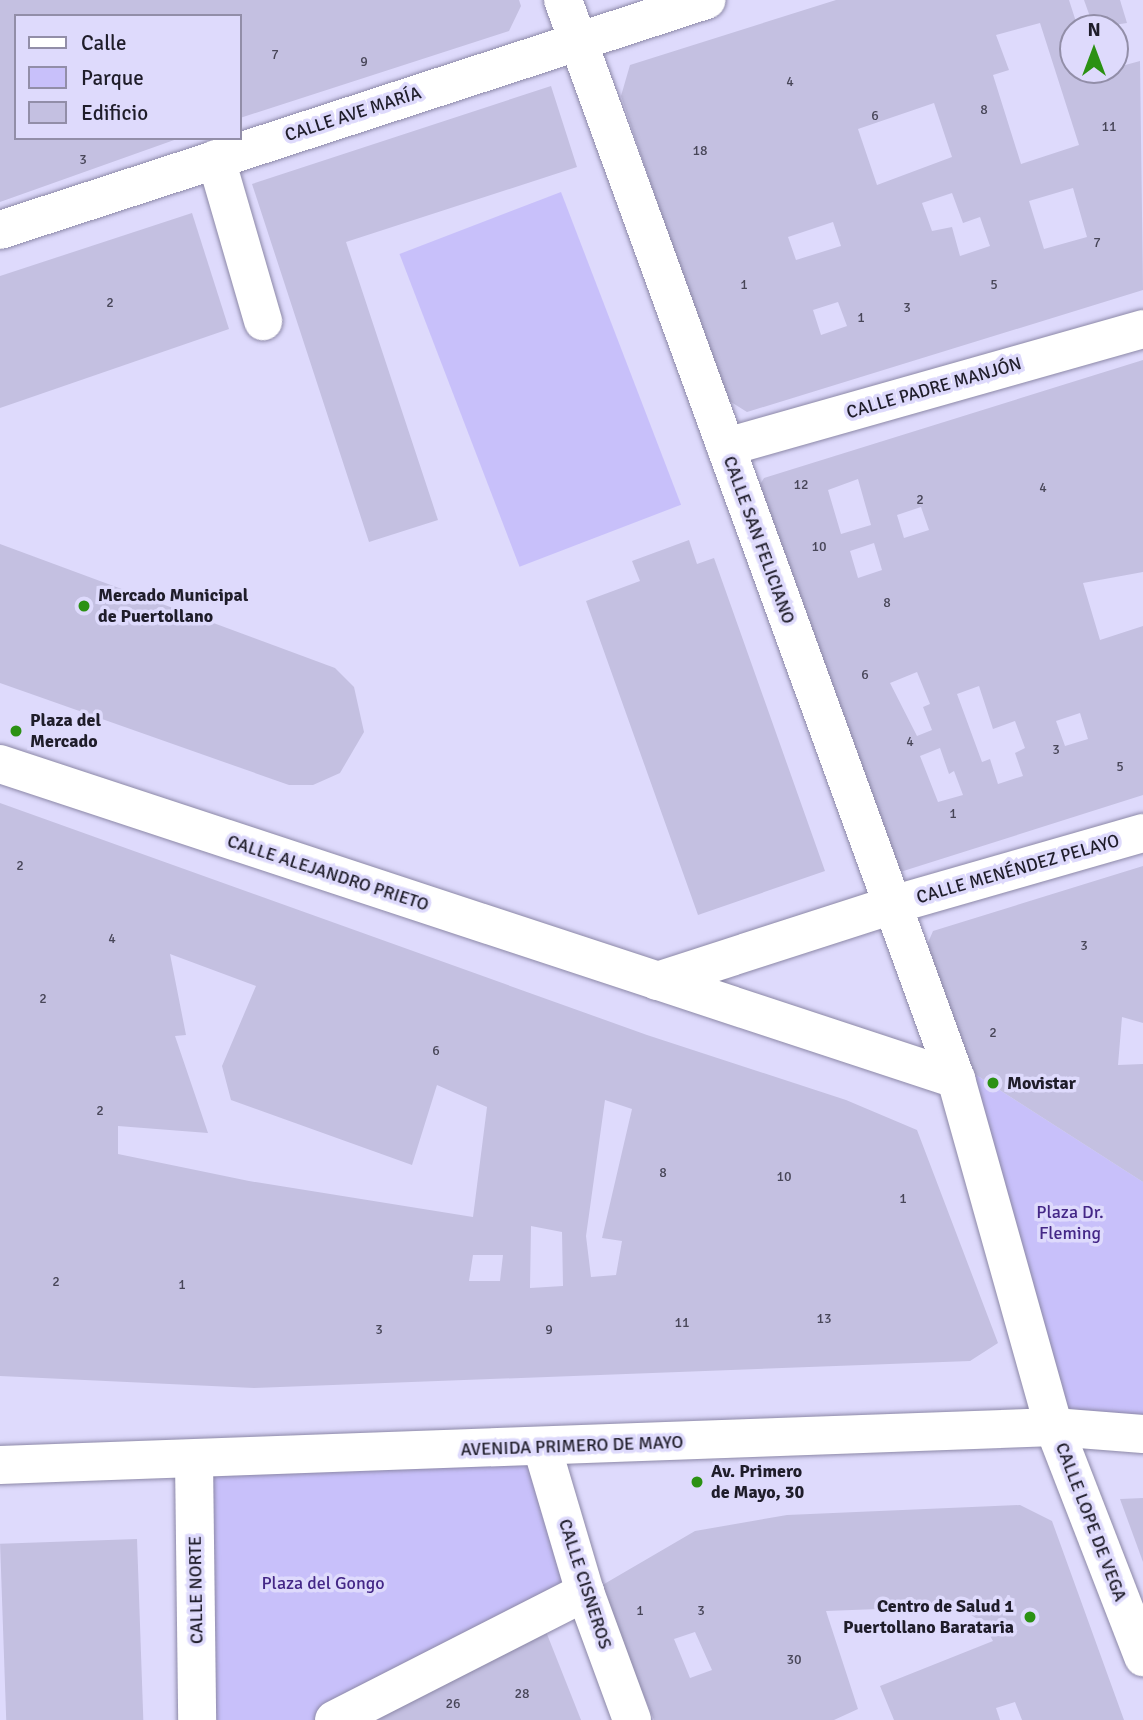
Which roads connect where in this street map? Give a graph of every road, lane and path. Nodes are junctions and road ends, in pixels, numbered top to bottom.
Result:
1 (563, 0) edge
2 (706, 0) edge
3 (577, 40) junction
4 (216, 159) junction
5 (0, 230) edge
6 (263, 321) dead end
7 (1143, 329) edge
8 (726, 447) junction
9 (0, 764) edge
10 (1143, 833) edge
11 (892, 905) junction
12 (657, 981) junction
13 (956, 1079) junction
14 (1054, 1427) junction
15 (1143, 1434) edge
16 (542, 1447) junction
17 (194, 1460) junction
18 (0, 1465) edge
19 (585, 1592) junction
20 (1143, 1657) edge
21 (197, 1720) edge
22 (334, 1720) edge
23 (632, 1720) edge

1 - 3 street, CALLE SAN FELICIANO
2 - 3 street, CALLE AVE MARÍA
3 - 4 street, CALLE AVE MARÍA
3 - 8 street, CALLE SAN FELICIANO
4 - 5 street, CALLE AVE MARÍA
4 - 6 street
7 - 8 street, CALLE PADRE MANJÓN
8 - 11 street, CALLE SAN FELICIANO
9 - 12 street, CALLE ALEJANDRO PRIETO
10 - 11 street, CALLE MENÉNDEZ PELAYO
11 - 12 street
11 - 13 street, CALLE SAN FELICIANO
12 - 13 street, CALLE ALEJANDRO PRIETO
13 - 14 street
14 - 15 street, AVENIDA PRIMERO DE MAYO
14 - 16 street, AVENIDA PRIMERO DE MAYO
14 - 20 street, CALLE LOPE DE VEGA
16 - 17 street, AVENIDA PRIMERO DE MAYO
16 - 19 street, CALLE CISNEROS
17 - 18 street, AVENIDA PRIMERO DE MAYO
17 - 21 street, CALLE NORTE
19 - 22 street
19 - 23 street, CALLE CISNEROS

